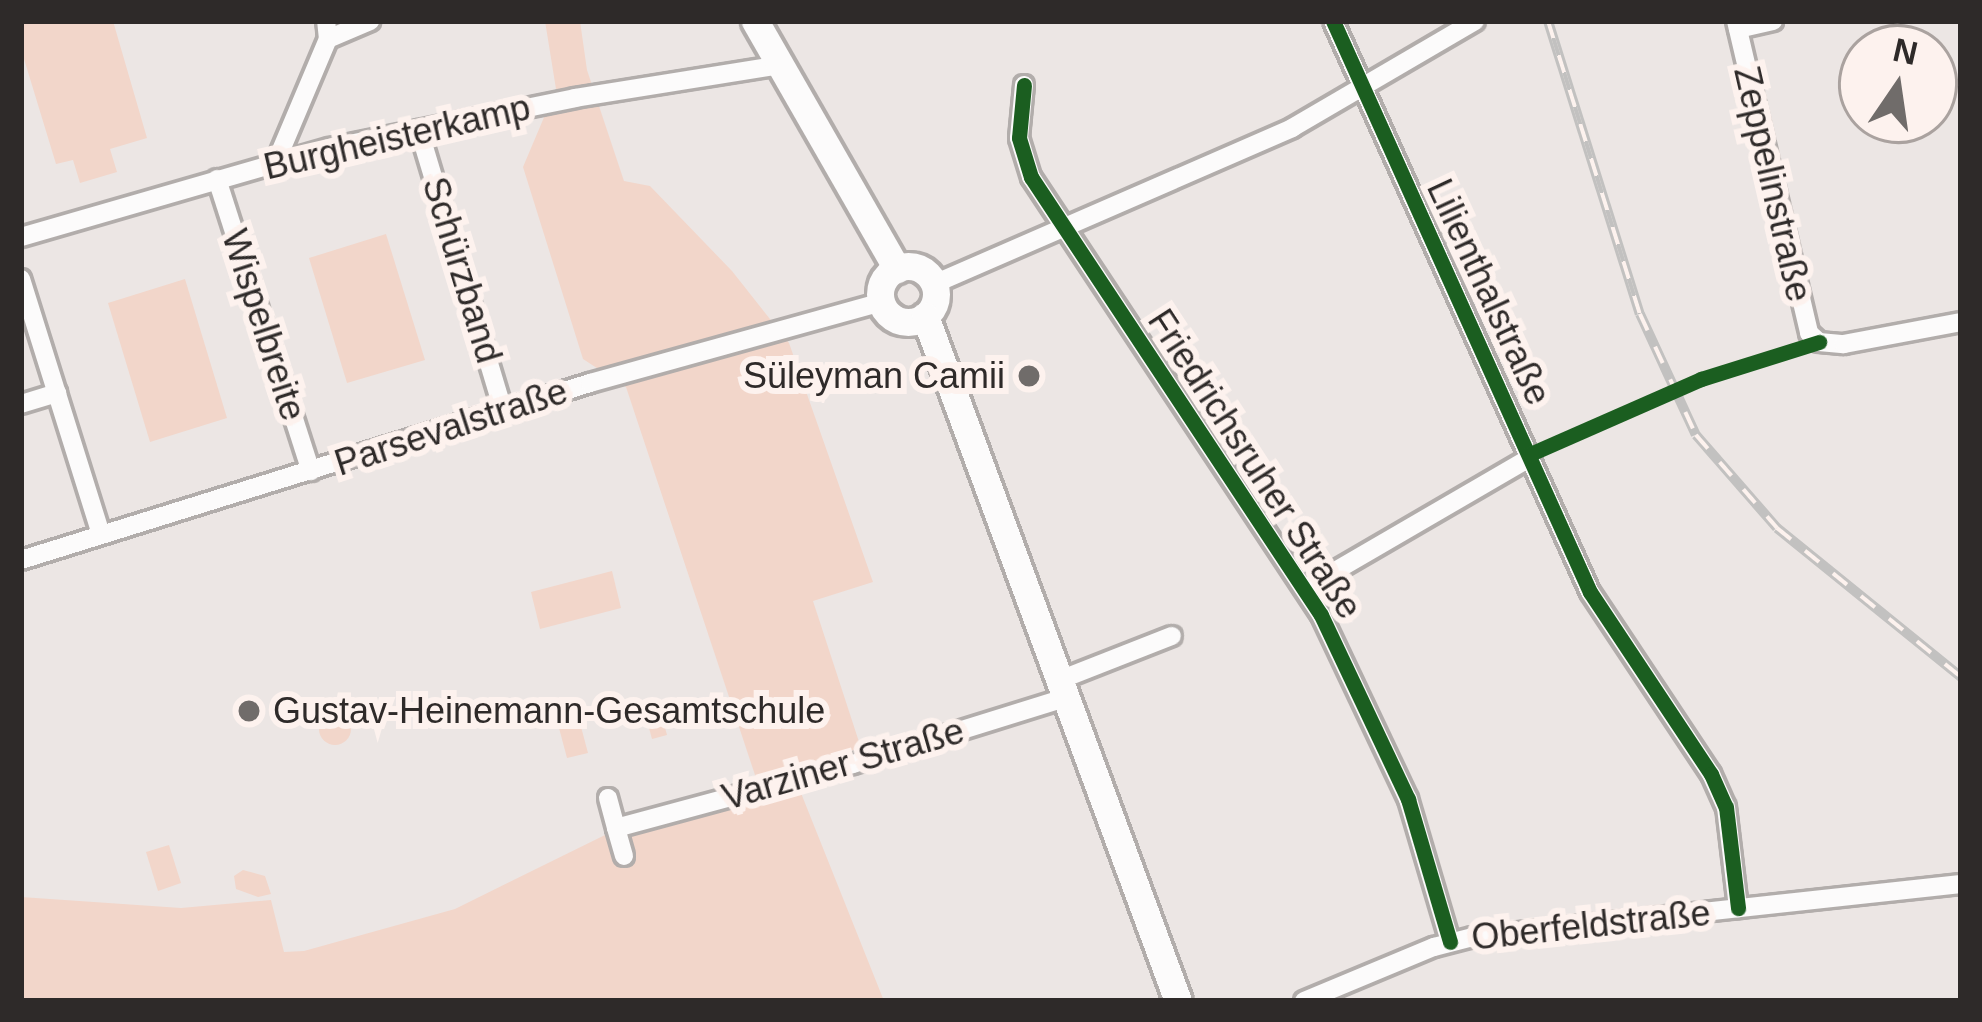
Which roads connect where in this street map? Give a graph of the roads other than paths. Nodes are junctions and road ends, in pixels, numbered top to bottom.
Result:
1 (370, 21) edge
2 (755, 21) edge
3 (1333, 21) edge
4 (1475, 21) edge
5 (1773, 21) edge
6 (1737, 25) edge
7 (327, 30) edge
8 (780, 65) junction
9 (1024, 85) dead end
10 (1364, 91) junction
11 (419, 130) junction
12 (276, 162) junction
13 (218, 179) junction
14 (1067, 229) junction
15 (21, 237) edge
16 (896, 269) junction
17 (21, 279) edge
18 (934, 284) junction
19 (882, 302) junction
20 (925, 316) junction
21 (1961, 322) edge
22 (57, 393) junction
23 (21, 404) edge
24 (503, 410) junction
25 (1531, 457) junction
26 (311, 471) junction
27 (101, 535) junction
28 (21, 560) edge
29 (1306, 588) junction
30 (1172, 636) dead end
31 (1065, 688) junction
32 (608, 798) dead end
33 (616, 828) junction
34 (624, 856) dead end
35 (1961, 884) edge
36 (1738, 908) junction
37 (1450, 942) junction
38 (1178, 1001) edge
39 (1304, 1001) edge

1 - 7 street
2 - 8 street
3 - 10 street, Lilienthalstraße
4 - 10 street
5 - 6 street
6 - 21 street, Zeppelinstraße
7 - 12 street
8 - 11 street, Burgheisterkamp
8 - 16 street
9 - 14 street, Friedrichsruher Straße
10 - 14 street
10 - 25 street, Lilienthalstraße
11 - 12 street, Burgheisterkamp
11 - 24 street, Schürzband
12 - 13 street, Burgheisterkamp
13 - 15 street, Burgheisterkamp
13 - 26 street, Wispelbreite
14 - 18 street
14 - 29 street, Friedrichsruher Straße
16 - 18 street
16 - 19 street
17 - 22 street
18 - 20 street
19 - 20 street
19 - 24 street, Parsevalstraße
20 - 31 street
22 - 23 street
22 - 27 street
24 - 26 street, Parsevalstraße
25 - 29 street
25 - 36 street, Lilienthalstraße
26 - 27 street, Parsevalstraße
27 - 28 street, Parsevalstraße
29 - 37 street, Friedrichsruher Straße
30 - 31 street, Varziner Straße
31 - 33 street, Varziner Straße
31 - 38 street
32 - 33 street
33 - 34 street
35 - 36 street, Oberfeldstraße
36 - 37 street, Oberfeldstraße
37 - 39 street, Oberfeldstraße

